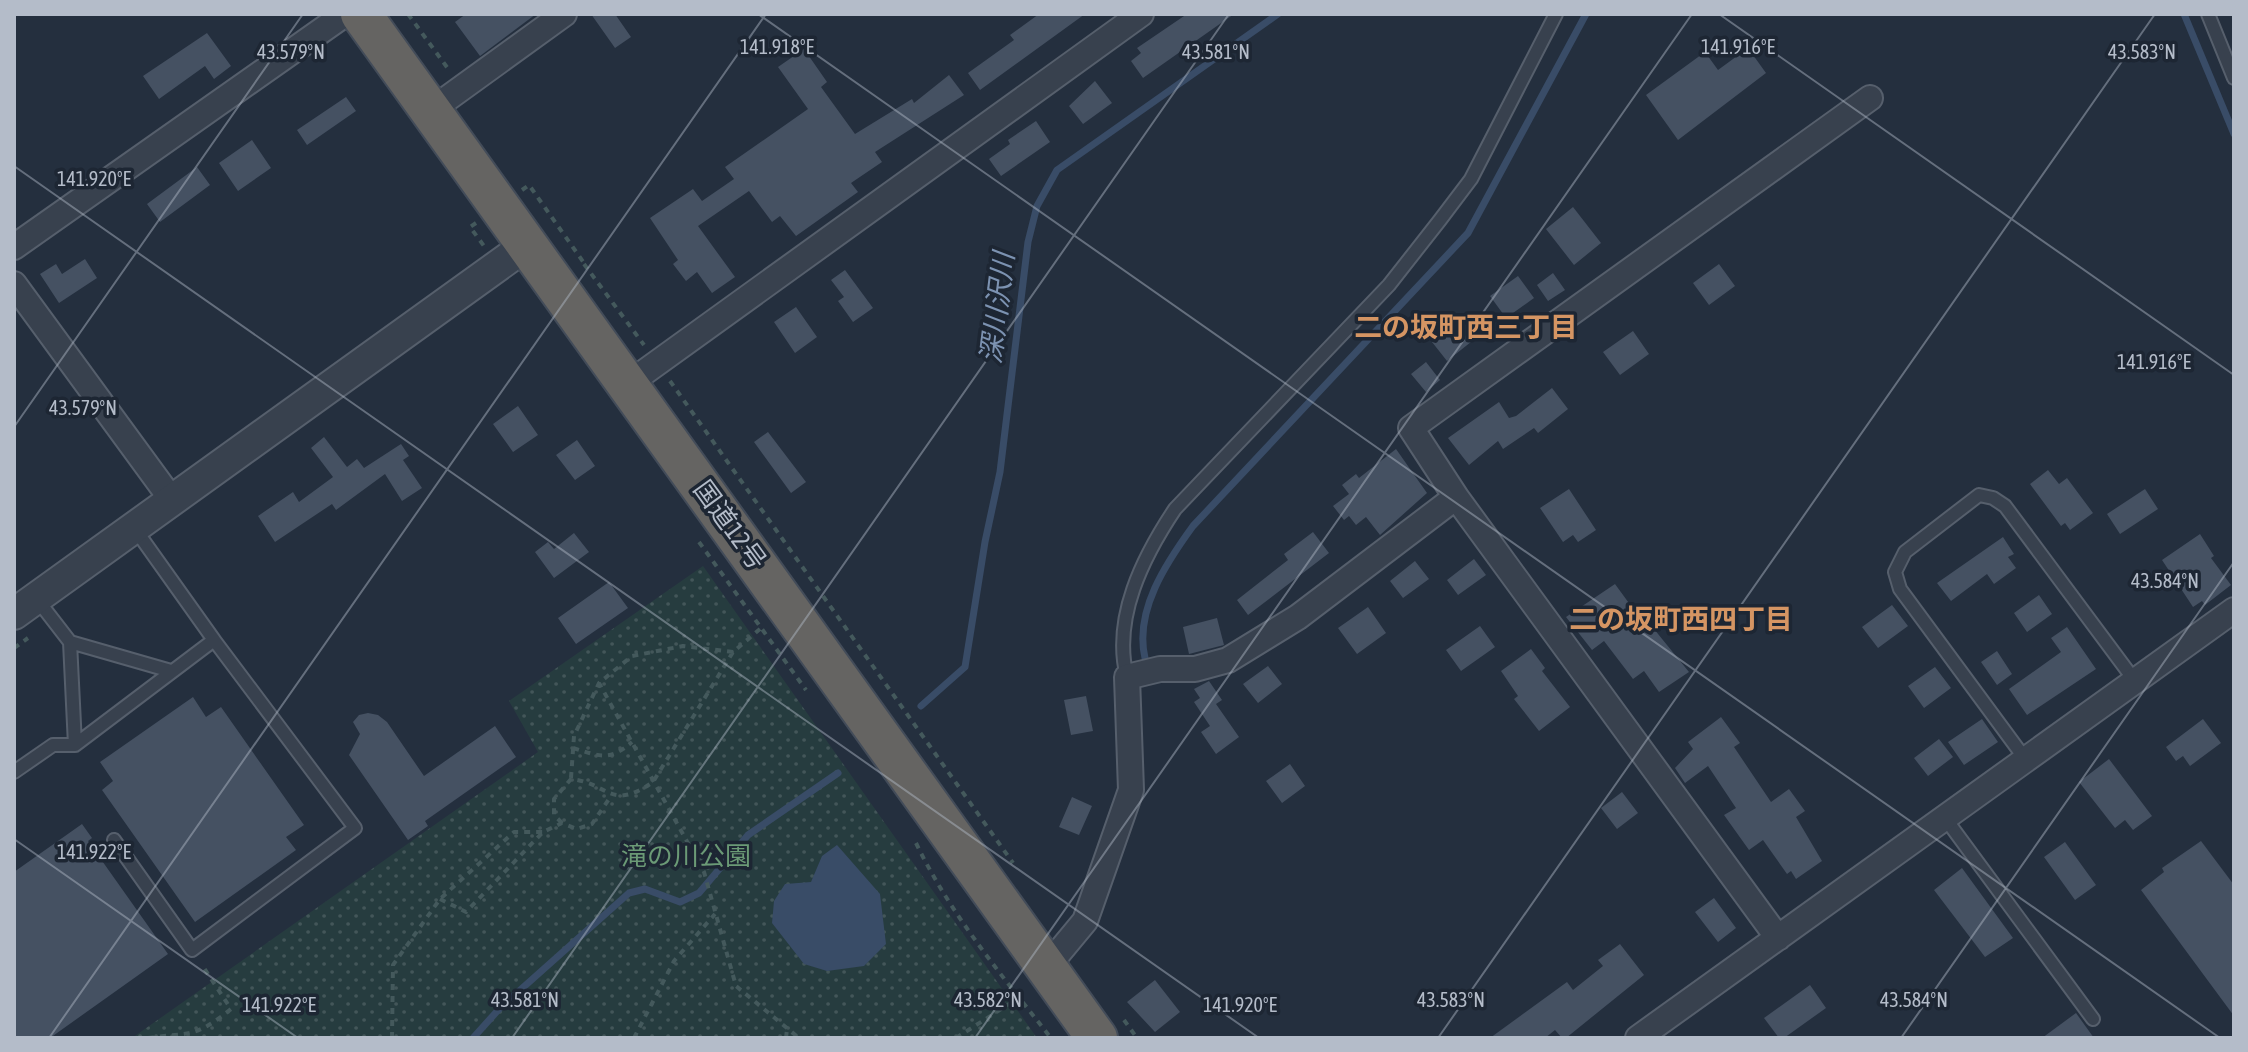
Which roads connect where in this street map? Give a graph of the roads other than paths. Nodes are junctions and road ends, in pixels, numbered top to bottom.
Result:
1 (345, 14) edge
2 (361, 14) edge
3 (564, 14) edge
4 (1141, 14) edge
5 (1556, 14) edge
6 (2208, 14) edge
7 (2234, 78) edge
8 (1870, 98) dead end
9 (430, 111) junction
10 (528, 244) junction
11 (14, 247) edge
12 (14, 284) edge
13 (642, 374) junction
14 (1456, 497) junction
15 (172, 500) junction
16 (134, 527) junction
17 (25, 606) edge
18 (2234, 610) edge
19 (214, 640) junction
20 (70, 642) junction
21 (171, 671) junction
22 (1127, 677) junction
23 (2135, 681) junction
24 (75, 745) junction
25 (2026, 760) junction
26 (14, 772) edge
27 (1945, 818) junction
28 (114, 840) dead end
29 (1778, 938) junction
30 (1046, 968) junction
31 (2093, 1019) dead end
32 (1102, 1031) edge
33 (1638, 1038) edge

1 - 11 street
2 - 9 highway, 国道12号
3 - 9 street
4 - 13 street
5 - 22 lane
6 - 7 lane
8 - 14 street
9 - 10 highway, 国道12号
10 - 13 highway, 国道12号
10 - 15 street
12 - 15 street
13 - 30 highway, 国道12号
14 - 22 street
14 - 29 street
15 - 16 street
16 - 17 street
16 - 19 lane
17 - 20 lane
18 - 23 street
19 - 21 lane
19 - 28 lane
20 - 21 lane
20 - 24 lane
21 - 24 lane
22 - 30 street
23 - 25 street
23 - 25 lane
24 - 26 lane
25 - 27 street
27 - 29 street
27 - 31 lane
29 - 33 street
30 - 32 highway, 国道12号

